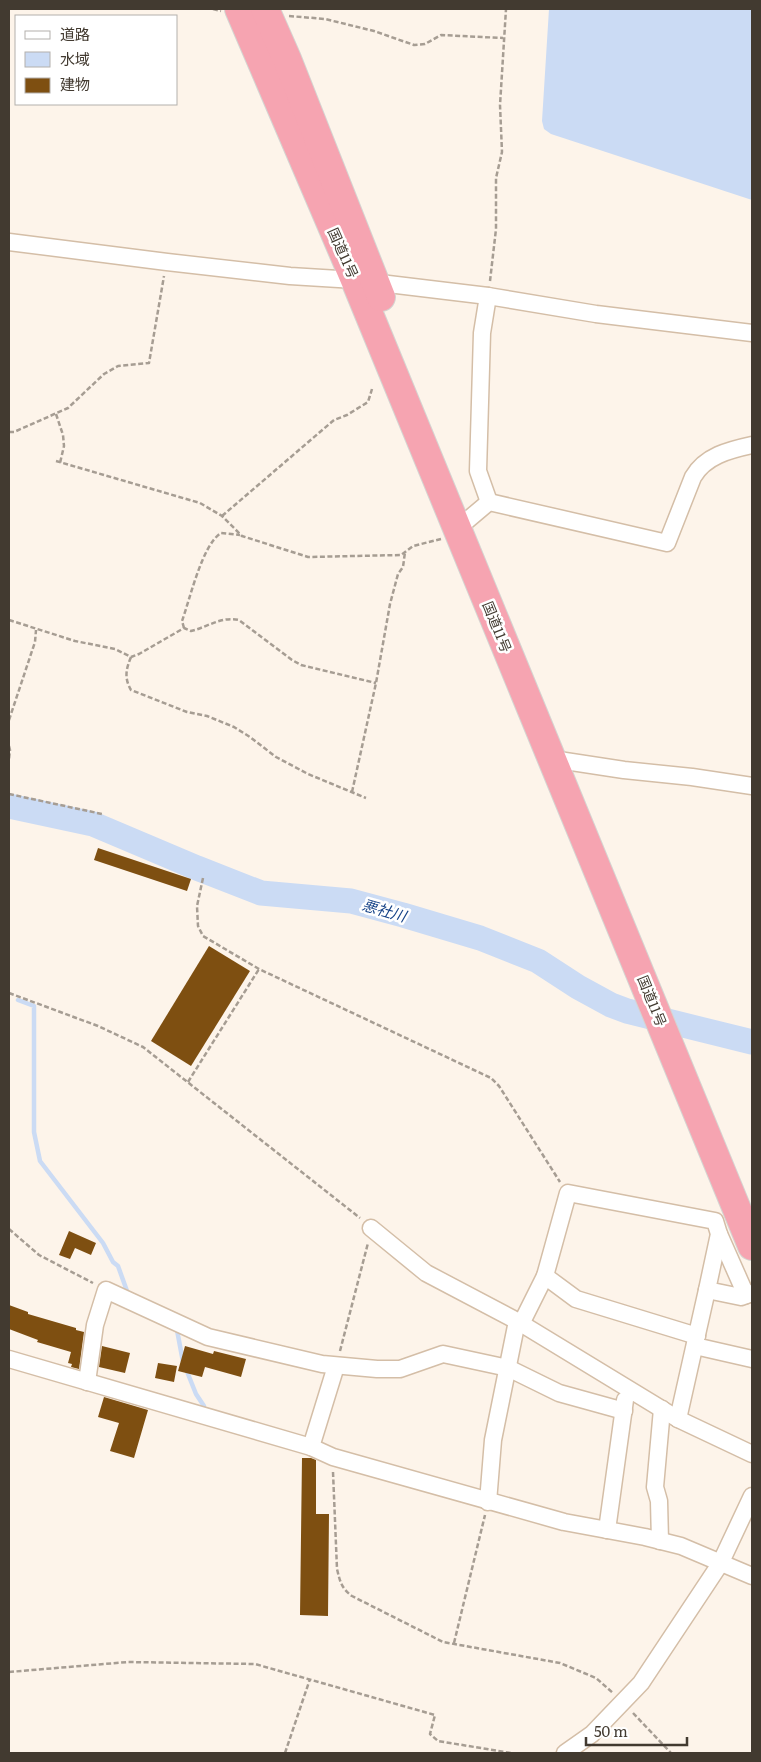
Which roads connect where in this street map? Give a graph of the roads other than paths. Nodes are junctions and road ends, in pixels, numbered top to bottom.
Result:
1 (239, 9) edge
2 (266, 12) edge
3 (9, 242) edge
4 (365, 282) junction
5 (488, 296) junction
6 (752, 333) edge
7 (752, 445) edge
8 (473, 516) junction
9 (562, 761) junction
10 (752, 786) edge
11 (675, 1035) junction
12 (752, 1200) edge
13 (372, 1228) road end
14 (719, 1234) junction
15 (752, 1246) edge
16 (545, 1276) junction
17 (707, 1290) junction
18 (749, 1294) edge
19 (519, 1323) junction
20 (696, 1341) junction
21 (9, 1359) edge
22 (752, 1359) edge
23 (336, 1366) junction
24 (508, 1368) junction
25 (87, 1382) junction
26 (627, 1388) junction
27 (662, 1409) junction
28 (624, 1411) junction
29 (678, 1419) junction
30 (311, 1447) junction
31 (752, 1454) edge
32 (752, 1496) edge
33 (488, 1502) junction
34 (607, 1530) junction
35 (660, 1541) junction
36 (720, 1564) junction
37 (752, 1576) edge
38 (565, 1753) edge

1 - 4 highway, 国道11号
2 - 4 highway, 国道11号
3 - 4 street
4 - 5 street
4 - 8 highway, 国道11号
5 - 6 street
5 - 8 street
7 - 8 street
8 - 9 highway, 国道11号
9 - 10 street
9 - 11 highway, 国道11号
11 - 12 highway, 国道11号
11 - 15 highway, 国道11号
13 - 19 street
14 - 16 street
14 - 17 street
14 - 18 street
16 - 19 street
16 - 20 street
17 - 18 street
17 - 20 street
19 - 24 street
19 - 26 street
20 - 22 street
20 - 29 street
21 - 25 street
23 - 24 street
23 - 25 street
23 - 30 street
24 - 28 street
24 - 33 street
25 - 30 street
26 - 27 street
26 - 28 street
27 - 29 street
27 - 35 street
28 - 34 street
29 - 31 street
30 - 33 street
32 - 36 street
33 - 34 street
34 - 35 street
35 - 36 street
36 - 37 street
36 - 38 street

